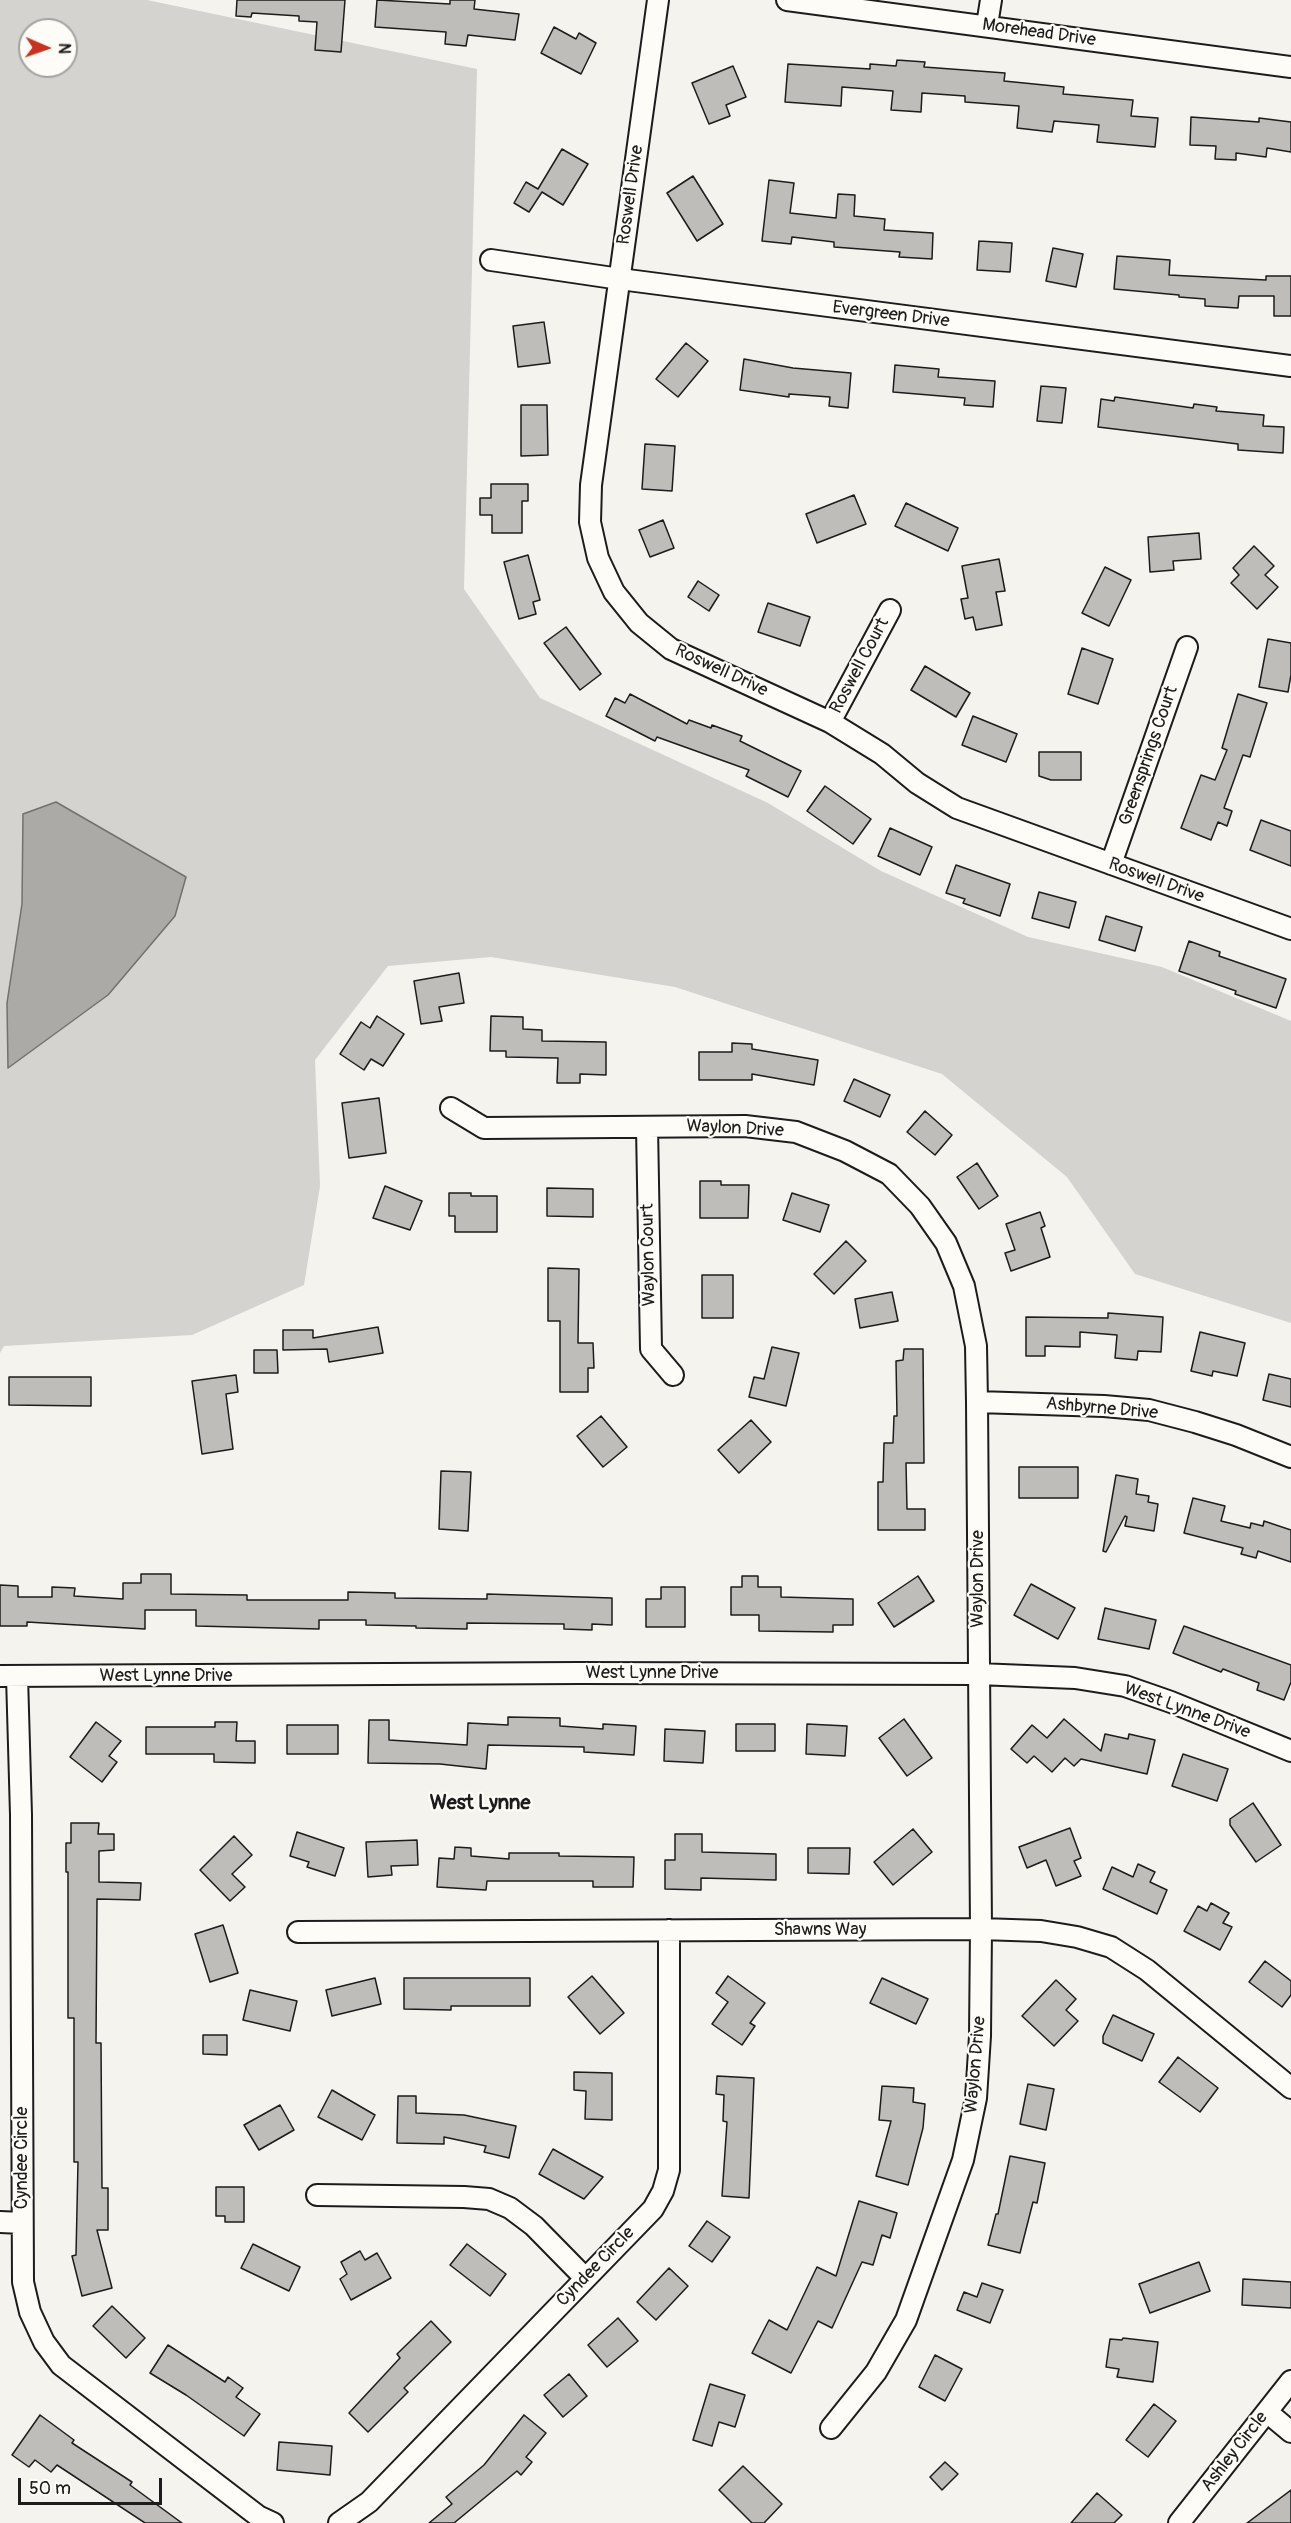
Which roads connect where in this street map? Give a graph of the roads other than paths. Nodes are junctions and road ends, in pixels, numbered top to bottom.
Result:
1 (658, 0) edge
2 (788, 0) edge
3 (991, 0) edge
4 (987, 25) junction
5 (1291, 68) edge
6 (491, 260) dead end
7 (620, 279) junction
8 (1291, 366) edge
9 (890, 610) dead end
10 (1187, 647) dead end
11 (830, 722) junction
12 (1111, 864) junction
13 (1291, 929) edge
14 (451, 1108) dead end
15 (647, 1126) junction
16 (673, 1375) dead end
17 (978, 1402) junction
18 (1291, 1457) edge
19 (978, 1674) junction
20 (9, 1676) edge
21 (1291, 1751) edge
22 (981, 1929) junction
23 (669, 1930) junction
24 (298, 1932) dead end
25 (1291, 2088) edge
26 (317, 2195) dead end
27 (0, 2222) edge
28 (22, 2223) junction
29 (585, 2278) junction
30 (1291, 2381) edge
31 (1267, 2412) junction
32 (831, 2428) dead end
33 (1291, 2432) edge
34 (273, 2523) edge
35 (339, 2523) edge
36 (1179, 2523) edge

1 - 7 street, Roswell Drive
2 - 4 street, Morehead Drive
3 - 4 street
4 - 5 street, Morehead Drive
6 - 7 street, Evergreen Drive
7 - 8 street, Evergreen Drive
7 - 11 street, Roswell Drive
9 - 11 street, Roswell Court
10 - 12 street, Greensprings Court
11 - 12 street, Roswell Drive
12 - 13 street, Roswell Drive
14 - 15 street, Waylon Drive
15 - 16 street, Waylon Court
15 - 17 street, Waylon Drive
17 - 18 street, Ashbyrne Drive
17 - 19 street, Waylon Drive
19 - 20 street, West Lynne Drive
19 - 21 street, West Lynne Drive
19 - 22 street, Waylon Drive
20 - 28 street, Cyndee Circle
22 - 23 street, Shawns Way
22 - 25 street, Shawns Way
22 - 32 street, Waylon Drive
23 - 24 street, Shawns Way
23 - 29 street, Cyndee Circle
26 - 29 street
27 - 28 street
28 - 34 street, Cyndee Circle
29 - 35 street, Cyndee Circle
30 - 31 street, Ashley Circle
31 - 33 street
31 - 36 street, Ashley Circle

